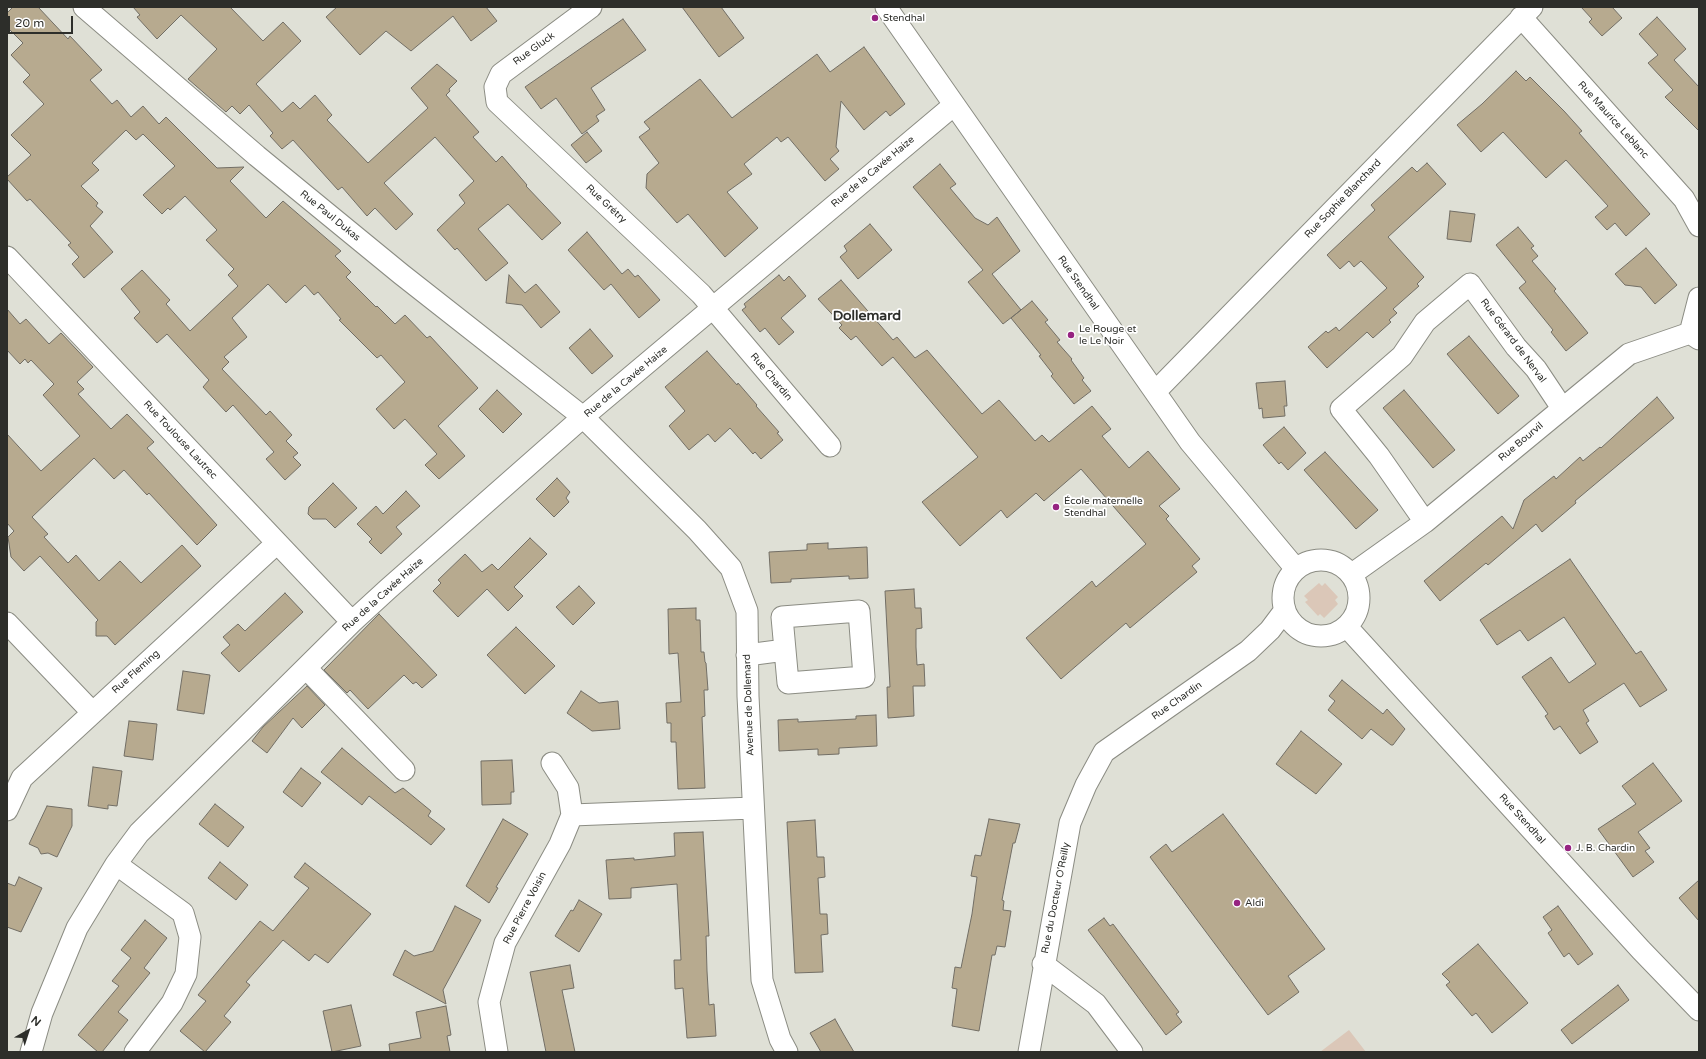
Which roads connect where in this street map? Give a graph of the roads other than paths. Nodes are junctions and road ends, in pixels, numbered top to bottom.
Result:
1 (84, 7) edge
2 (591, 7) edge
3 (886, 7) edge
4 (1526, 12) edge
5 (497, 102) joint
6 (954, 105) junction
7 (1699, 226) edge
8 (7, 257) edge
9 (1699, 298) edge
10 (713, 308) junction
11 (1694, 336) edge
12 (1155, 392) junction
13 (1562, 408) junction
14 (583, 417) junction
15 (830, 446) dead end
16 (1424, 522) junction
17 (277, 543) junction
18 (1296, 569) junction
19 (1352, 574) junction
20 (1285, 610) junction
21 (352, 622) junction
22 (7, 623) edge
23 (1347, 627) junction
24 (1302, 632) junction
25 (785, 650) junction
26 (1248, 651) junction
27 (747, 655) junction
28 (306, 668) junction
29 (92, 712) junction
30 (1104, 752) joint
31 (552, 763) dead end
32 (404, 770) dead end
33 (753, 808) junction
34 (7, 810) edge
35 (572, 815) junction
36 (116, 864) junction
37 (1043, 964) junction
38 (1699, 1010) edge
39 (31, 1052) edge
40 (135, 1052) edge
41 (496, 1052) edge
42 (787, 1052) edge
43 (1029, 1052) edge
44 (1132, 1052) edge

1 - 14 street, Rue Paul Dukas
2 - 5 street, Rue Gluck
3 - 6 street, Rue Stendhal
4 - 7 street, Rue Maurice Leblanc
4 - 12 street, Rue Sophie Blanchard
5 - 10 street, Rue Grétry
6 - 10 street, Rue de la Cavée Haize
6 - 12 street, Rue Stendhal
8 - 17 street, Rue Toulouse Lautrec
9 - 11 street
10 - 14 street, Rue de la Cavée Haize
10 - 15 street, Rue Chardin
11 - 13 street, Rue Bourvil
12 - 18 street, Rue Stendhal
13 - 16 street, Rue Bourvil
13 - 16 street, Rue Gérard de Nerval
14 - 21 street, Rue de la Cavée Haize
14 - 27 street, Avenue de Dollemard
16 - 19 street, Rue Bourvil
17 - 21 street, Rue Toulouse Lautrec
17 - 29 street, Rue Fleming
18 - 19 street
18 - 20 street
19 - 23 street
20 - 24 street
20 - 26 street, Rue Chardin
21 - 28 street, Rue de la Cavée Haize
22 - 29 street
23 - 24 street
23 - 38 street, Rue Stendhal
24 - 26 street, Rue Chardin
25 - 25 street
25 - 27 street
26 - 30 street, Rue Chardin
27 - 33 street, Avenue de Dollemard
28 - 32 street
28 - 36 street, Rue de la Cavée Haize
29 - 34 street, Rue Fleming
30 - 37 street, Rue du Docteur O'Reilly
31 - 35 street
33 - 35 street
33 - 42 street, Avenue de Dollemard
35 - 41 street, Rue Pierre Voisin
36 - 39 street, Rue de la Cavée Haize
36 - 40 street
37 - 43 street, Rue du Docteur O'Reilly
37 - 44 street

